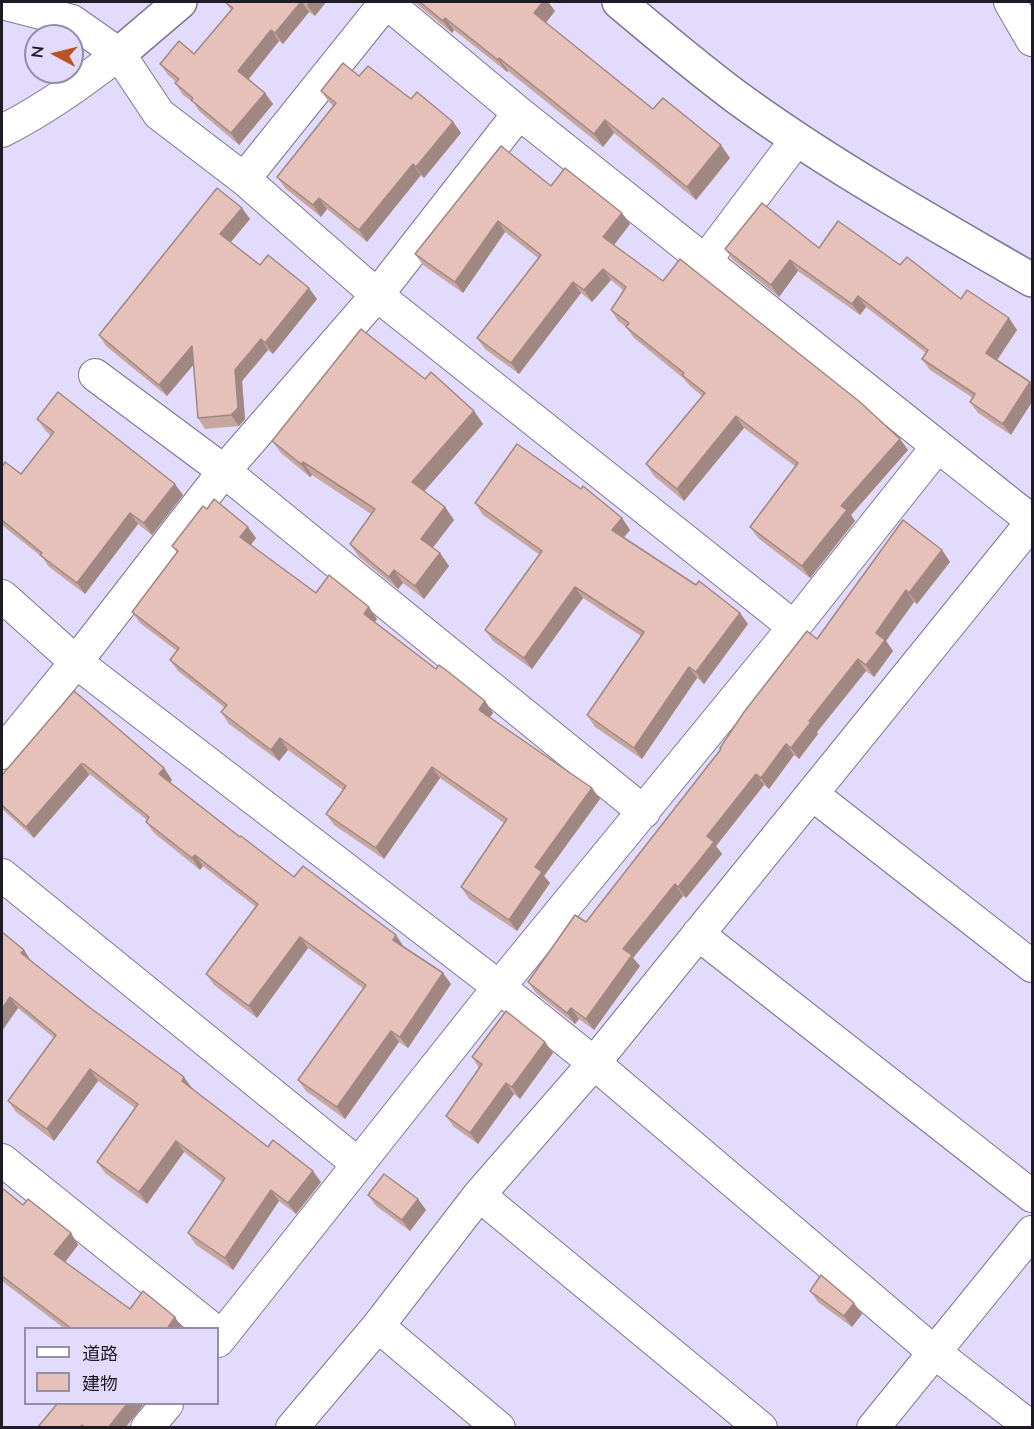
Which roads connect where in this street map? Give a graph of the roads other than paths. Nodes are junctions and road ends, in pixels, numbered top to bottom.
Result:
1 (180, 2) edge
2 (619, 2) edge
3 (1010, 2) edge
4 (2, 3) edge
5 (1032, 40) edge
6 (119, 54) junction
7 (519, 113) junction
8 (2, 131) edge
9 (797, 139) junction
10 (244, 180) junction
11 (705, 261) junction
12 (1032, 280) edge
13 (377, 295) junction
14 (94, 375) dead end
15 (937, 447) junction
16 (224, 471) junction
17 (1032, 522) edge
18 (2, 596) edge
19 (794, 627) junction
20 (76, 662) junction
21 (2, 753) edge
22 (812, 794) junction
23 (644, 812) junction
24 (2, 875) edge
25 (698, 934) junction
26 (1032, 966) edge
27 (499, 987) junction
28 (594, 1063) junction
29 (2, 1160) edge
30 (358, 1164) junction
31 (479, 1195) junction
32 (1032, 1196) edge
33 (1032, 1232) edge
34 (378, 1326) junction
35 (207, 1327) edge
36 (219, 1333) edge
37 (934, 1352) junction
38 (166, 1405) edge
39 (147, 1428) edge
40 (292, 1428) edge
41 (500, 1428) edge
42 (761, 1428) edge
43 (873, 1428) edge
44 (1032, 1428) edge

1 - 6 street
2 - 9 street
3 - 5 street
4 - 6 street
6 - 8 street
6 - 10 street
7 - 10 street
7 - 11 street
7 - 13 street
9 - 11 street
9 - 12 street
10 - 13 street
11 - 15 street
13 - 16 street
13 - 19 street
14 - 16 street
15 - 17 street
15 - 19 street
16 - 20 street
16 - 23 street
17 - 22 street
18 - 20 street
19 - 23 street
20 - 21 street
20 - 27 street
22 - 25 street
22 - 26 street
23 - 27 street
24 - 30 street
25 - 28 street
25 - 32 street
27 - 28 street
27 - 30 street
28 - 31 street
28 - 37 street
29 - 35 street
30 - 36 street
31 - 34 street
31 - 42 street
33 - 37 street
34 - 40 street
34 - 41 street
37 - 43 street
37 - 44 street
38 - 39 street

